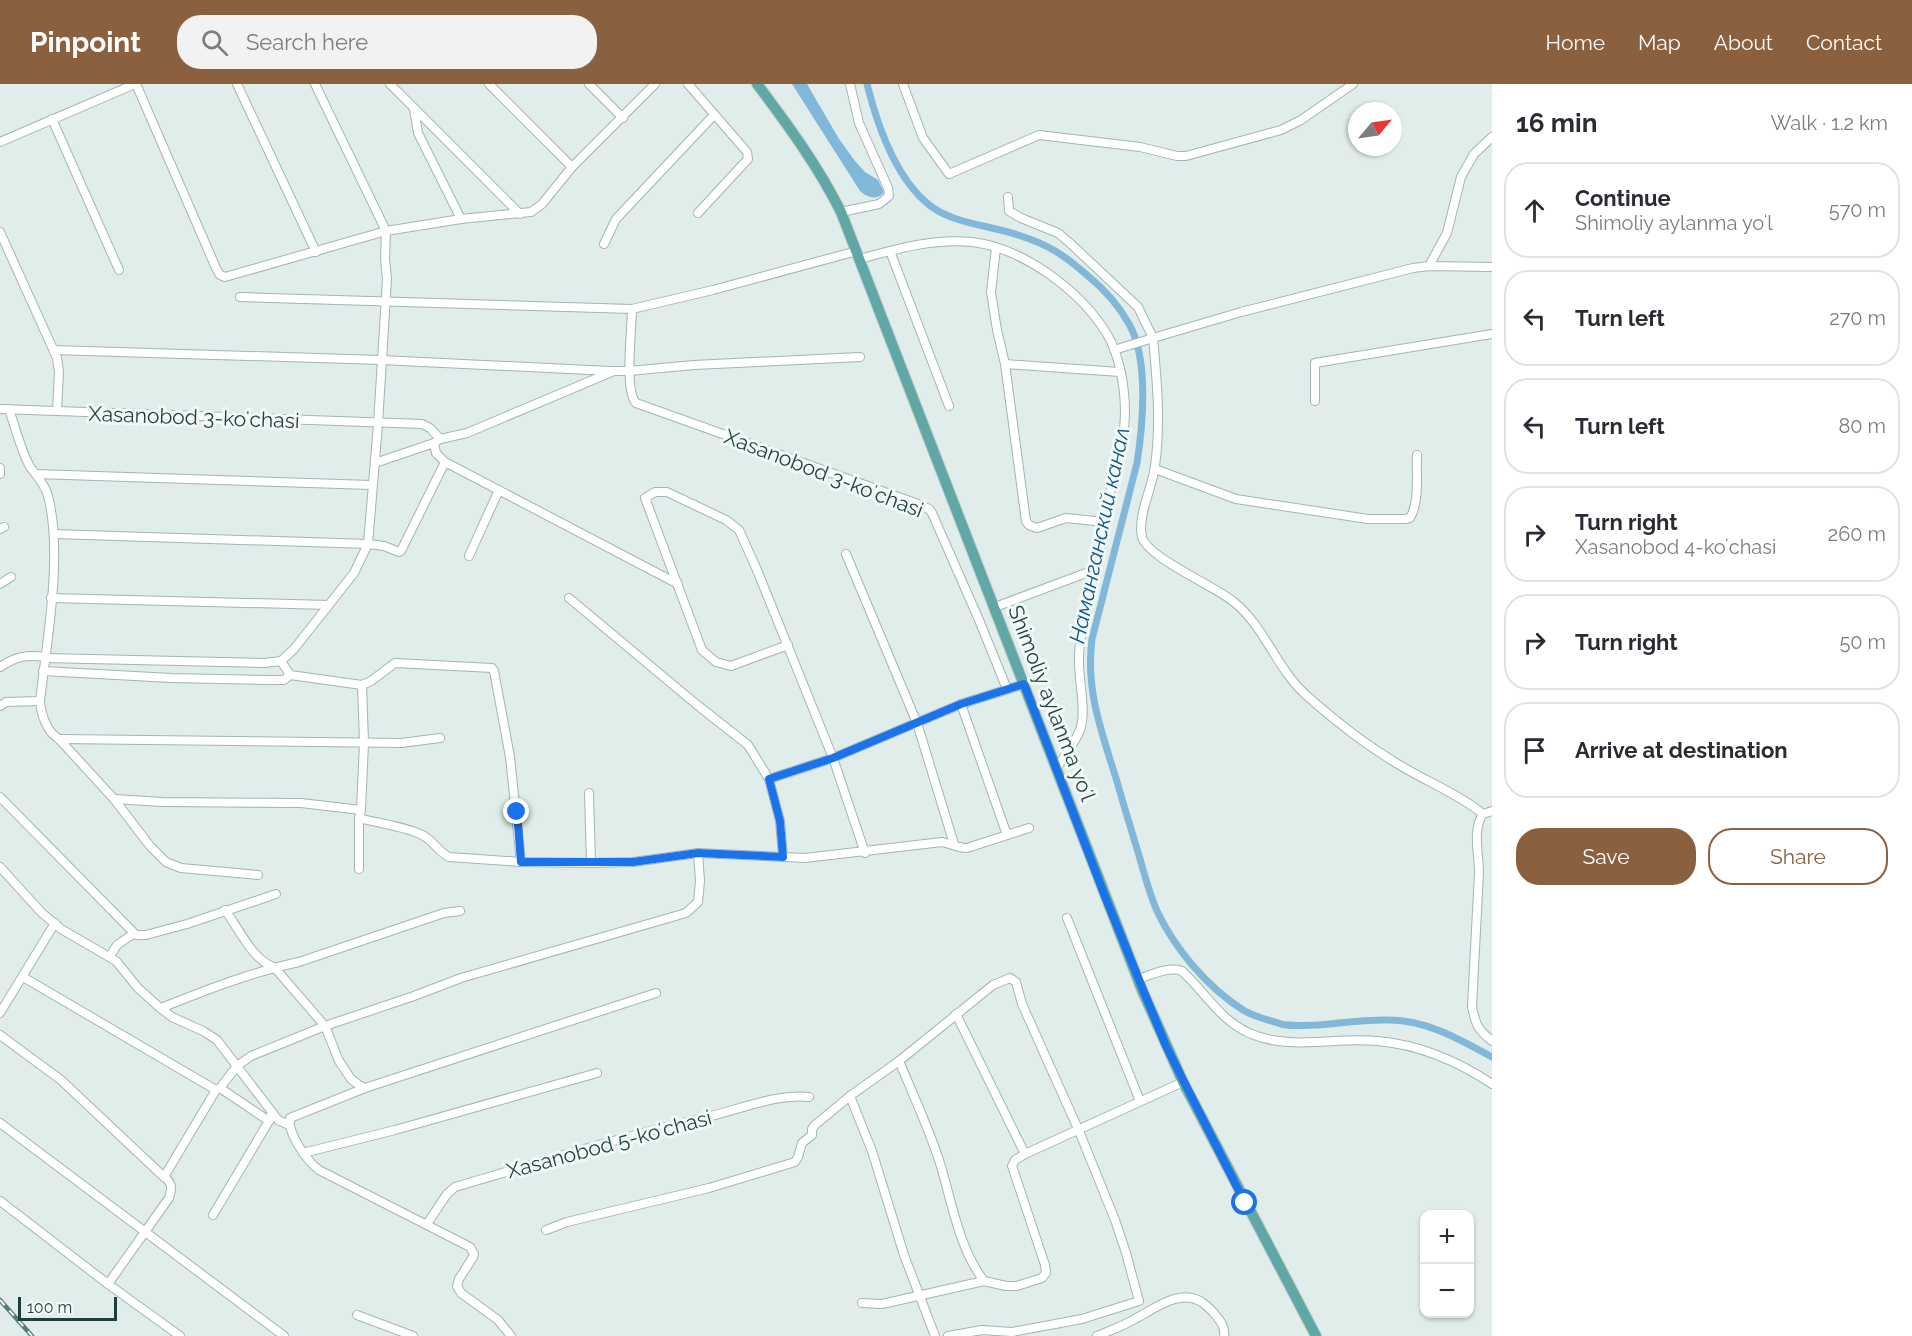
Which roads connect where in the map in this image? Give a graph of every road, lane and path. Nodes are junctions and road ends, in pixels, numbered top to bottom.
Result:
1 (133, 84) edge
2 (237, 84) edge
3 (315, 84) edge
4 (390, 84) edge
5 (489, 84) edge
6 (589, 84) edge
7 (656, 84) edge
8 (688, 84) edge
9 (757, 84) edge
10 (850, 84) edge
11 (903, 84) edge
12 (1353, 84) edge
13 (414, 109) junction
14 (714, 115) junction
15 (623, 118) junction
16 (52, 119) junction
17 (1492, 137) edge
18 (0, 142) edge
19 (572, 168) junction
20 (1008, 197) dead end
21 (841, 212) junction
22 (698, 213) dead end
23 (520, 214) junction
24 (461, 219) junction
25 (386, 231) junction
26 (0, 232) edge
27 (604, 244) dead end
28 (996, 249) junction
29 (890, 251) junction
30 (316, 252) junction
31 (859, 255) junction
32 (1429, 266) junction
33 (1492, 267) edge
34 (118, 270) dead end
35 (240, 297) dead end
36 (384, 301) junction
37 (632, 309) junction
38 (1492, 334) edge
39 (1150, 340) junction
40 (1117, 349) junction
41 (54, 350) junction
42 (860, 357) dead end
43 (381, 360) junction
44 (1005, 364) junction
45 (614, 371) junction
46 (629, 371) junction
47 (1120, 372) junction
48 (1315, 401) dead end
49 (949, 406) dead end
50 (4, 409) edge
51 (57, 411) junction
52 (378, 424) junction
53 (437, 441) junction
54 (1417, 455) dead end
55 (445, 462) junction
56 (375, 463) junction
57 (0, 468) edge
58 (1155, 469) junction
59 (0, 474) edge
60 (36, 474) junction
61 (372, 485) junction
62 (499, 490) junction
63 (1105, 522) junction
64 (54, 534) junction
65 (368, 544) junction
66 (846, 554) dead end
67 (469, 556) dead end
68 (1094, 570) junction
69 (11, 577) dead end
70 (0, 584) edge
71 (678, 584) junction
72 (51, 598) junction
73 (569, 598) dead end
74 (329, 606) junction
75 (995, 607) junction
76 (788, 645) junction
77 (45, 657) junction
78 (281, 661) junction
79 (0, 667) edge
80 (43, 671) junction
81 (290, 675) junction
82 (1024, 684) junction
83 (362, 685) junction
84 (1007, 689) junction
85 (40, 701) junction
86 (961, 704) junction
87 (0, 706) edge
88 (917, 723) junction
89 (441, 738) dead end
90 (59, 739) junction
91 (364, 742) junction
92 (833, 758) junction
93 (1056, 769) junction
94 (769, 779) junction
95 (589, 793) dead end
96 (0, 797) edge
97 (114, 800) junction
98 (1488, 812) edge
99 (360, 814) junction
100 (1029, 828) dead end
101 (1007, 835) junction
102 (954, 844) junction
103 (698, 853) junction
104 (865, 853) junction
105 (783, 857) junction
106 (521, 862) junction
107 (591, 863) junction
108 (0, 867) edge
109 (359, 869) dead end
110 (258, 874) dead end
111 (276, 894) dead end
112 (225, 910) junction
113 (460, 911) dead end
114 (1066, 918) dead end
115 (54, 923) junction
116 (133, 934) junction
117 (110, 956) junction
118 (274, 967) junction
119 (23, 976) junction
120 (1138, 979) junction
121 (656, 993) dead end
122 (161, 1008) junction
123 (0, 1013) edge
124 (956, 1014) junction
125 (325, 1026) junction
126 (0, 1035) edge
127 (1492, 1041) edge
128 (899, 1061) junction
129 (237, 1066) junction
130 (597, 1073) dead end
131 (1183, 1082) junction
132 (1492, 1084) edge
133 (365, 1088) junction
134 (218, 1089) junction
135 (850, 1096) junction
136 (809, 1097) dead end
137 (1140, 1101) junction
138 (270, 1116) junction
139 (0, 1123) edge
140 (289, 1125) junction
141 (1079, 1131) junction
142 (303, 1153) junction
143 (1025, 1154) junction
144 (164, 1177) junction
145 (0, 1201) edge
146 (213, 1215) dead end
147 (427, 1224) junction
148 (546, 1230) dead end
149 (145, 1231) junction
150 (984, 1281) junction
151 (108, 1284) junction
152 (919, 1295) junction
153 (1139, 1301) junction
154 (862, 1303) dead end
155 (1147, 1311) junction
156 (357, 1315) dead end
157 (180, 1336) edge
158 (284, 1336) edge
159 (413, 1336) edge
160 (510, 1336) edge
161 (935, 1336) edge
162 (948, 1336) edge
163 (1097, 1336) edge
164 (1224, 1336) edge
165 (1316, 1336) edge

1 - 16 street
1 - 30 street
2 - 30 street
3 - 25 street
4 - 13 street
5 - 19 street
6 - 15 street
7 - 15 street
8 - 14 street
9 - 21 main road, Shimoliy aylanma yoʻl
10 - 21 street
11 - 12 street
13 - 23 street
13 - 24 street
14 - 22 street
14 - 27 street
15 - 19 street
16 - 18 street
16 - 34 street
17 - 32 street
19 - 23 street
20 - 39 street
21 - 31 main road, Shimoliy aylanma yoʻl
23 - 24 street
24 - 25 street
25 - 30 street
25 - 36 street
26 - 41 street
28 - 29 street
28 - 40 street
28 - 44 street
29 - 31 street
29 - 49 street
31 - 37 street
31 - 75 main road, Shimoliy aylanma yoʻl
32 - 33 street
32 - 39 street
35 - 36 street
36 - 37 street
36 - 43 street
37 - 46 street
38 - 48 street
39 - 40 street
39 - 58 street
40 - 47 street
41 - 43 street
41 - 51 street
42 - 46 street
43 - 45 street
43 - 52 street
44 - 47 street
44 - 63 street
45 - 46 street
45 - 53 street
46 - 84 street, Xasanobod 3-koʻchasi
47 - 63 street
50 - 51 street, Xasanobod 3-koʻchasi
50 - 60 street
51 - 52 street, Xasanobod 3-koʻchasi
52 - 53 street, Xasanobod 3-koʻchasi
52 - 56 street
53 - 55 street
53 - 56 street
54 - 58 street
55 - 62 street
55 - 65 street
56 - 61 street
57 - 59 street
58 - 98 street
60 - 61 street
60 - 64 street
61 - 65 street
62 - 67 street
62 - 71 street
63 - 68 street
64 - 65 street
64 - 72 street
65 - 74 street
66 - 88 street
68 - 75 street
68 - 93 street
69 - 70 street
71 - 76 street
71 - 76 street
72 - 74 street
72 - 77 street
73 - 94 street
74 - 78 street
75 - 82 main road, Shimoliy aylanma yoʻl
76 - 92 street
77 - 78 street
77 - 79 street
77 - 80 street
78 - 81 street
80 - 81 street
80 - 85 street
81 - 83 street
82 - 84 street
82 - 93 main road, Shimoliy aylanma yoʻl
83 - 91 street
83 - 106 street
84 - 86 street
85 - 87 street
85 - 90 street
86 - 88 street
86 - 101 street
88 - 92 street
88 - 102 street
89 - 91 street
90 - 91 street
90 - 97 street
91 - 99 street
92 - 94 street
92 - 104 street
93 - 120 main road, Shimoliy aylanma yoʻl
94 - 105 street
95 - 107 street
96 - 116 street
97 - 99 street
97 - 110 street
98 - 127 street
99 - 106 street
99 - 109 street
100 - 101 street
101 - 102 street
102 - 104 street
103 - 105 street
103 - 107 street
103 - 125 street
104 - 105 street
106 - 107 street
108 - 115 street
111 - 112 street
112 - 116 street
112 - 118 street
113 - 118 street
114 - 137 street
115 - 117 street
115 - 119 street
116 - 117 street
117 - 122 street
118 - 122 street
118 - 125 street
119 - 123 street
119 - 134 street
120 - 131 main road, Shimoliy aylanma yoʻl
120 - 132 street
121 - 133 street
122 - 129 street
124 - 128 street
124 - 141 street
124 - 143 street
125 - 129 street
125 - 133 street
126 - 144 street
128 - 135 street
128 - 150 street
129 - 134 street
129 - 138 street
130 - 142 street
131 - 137 street
131 - 165 main road, Shimoliy aylanma yoʻl
133 - 140 street
134 - 138 street
134 - 144 street
135 - 148 street
135 - 152 street
136 - 147 street, Xasanobod 5-koʻchasi
137 - 141 street
138 - 140 street
138 - 146 street
139 - 149 street
140 - 142 street
141 - 143 street
141 - 153 street
142 - 147 street
143 - 150 street
144 - 149 street
145 - 151 street
147 - 160 street
149 - 151 street
149 - 158 street
150 - 152 street
151 - 157 street
152 - 154 street
152 - 161 street
153 - 155 street
153 - 162 street
155 - 163 street
155 - 164 street
156 - 159 street

